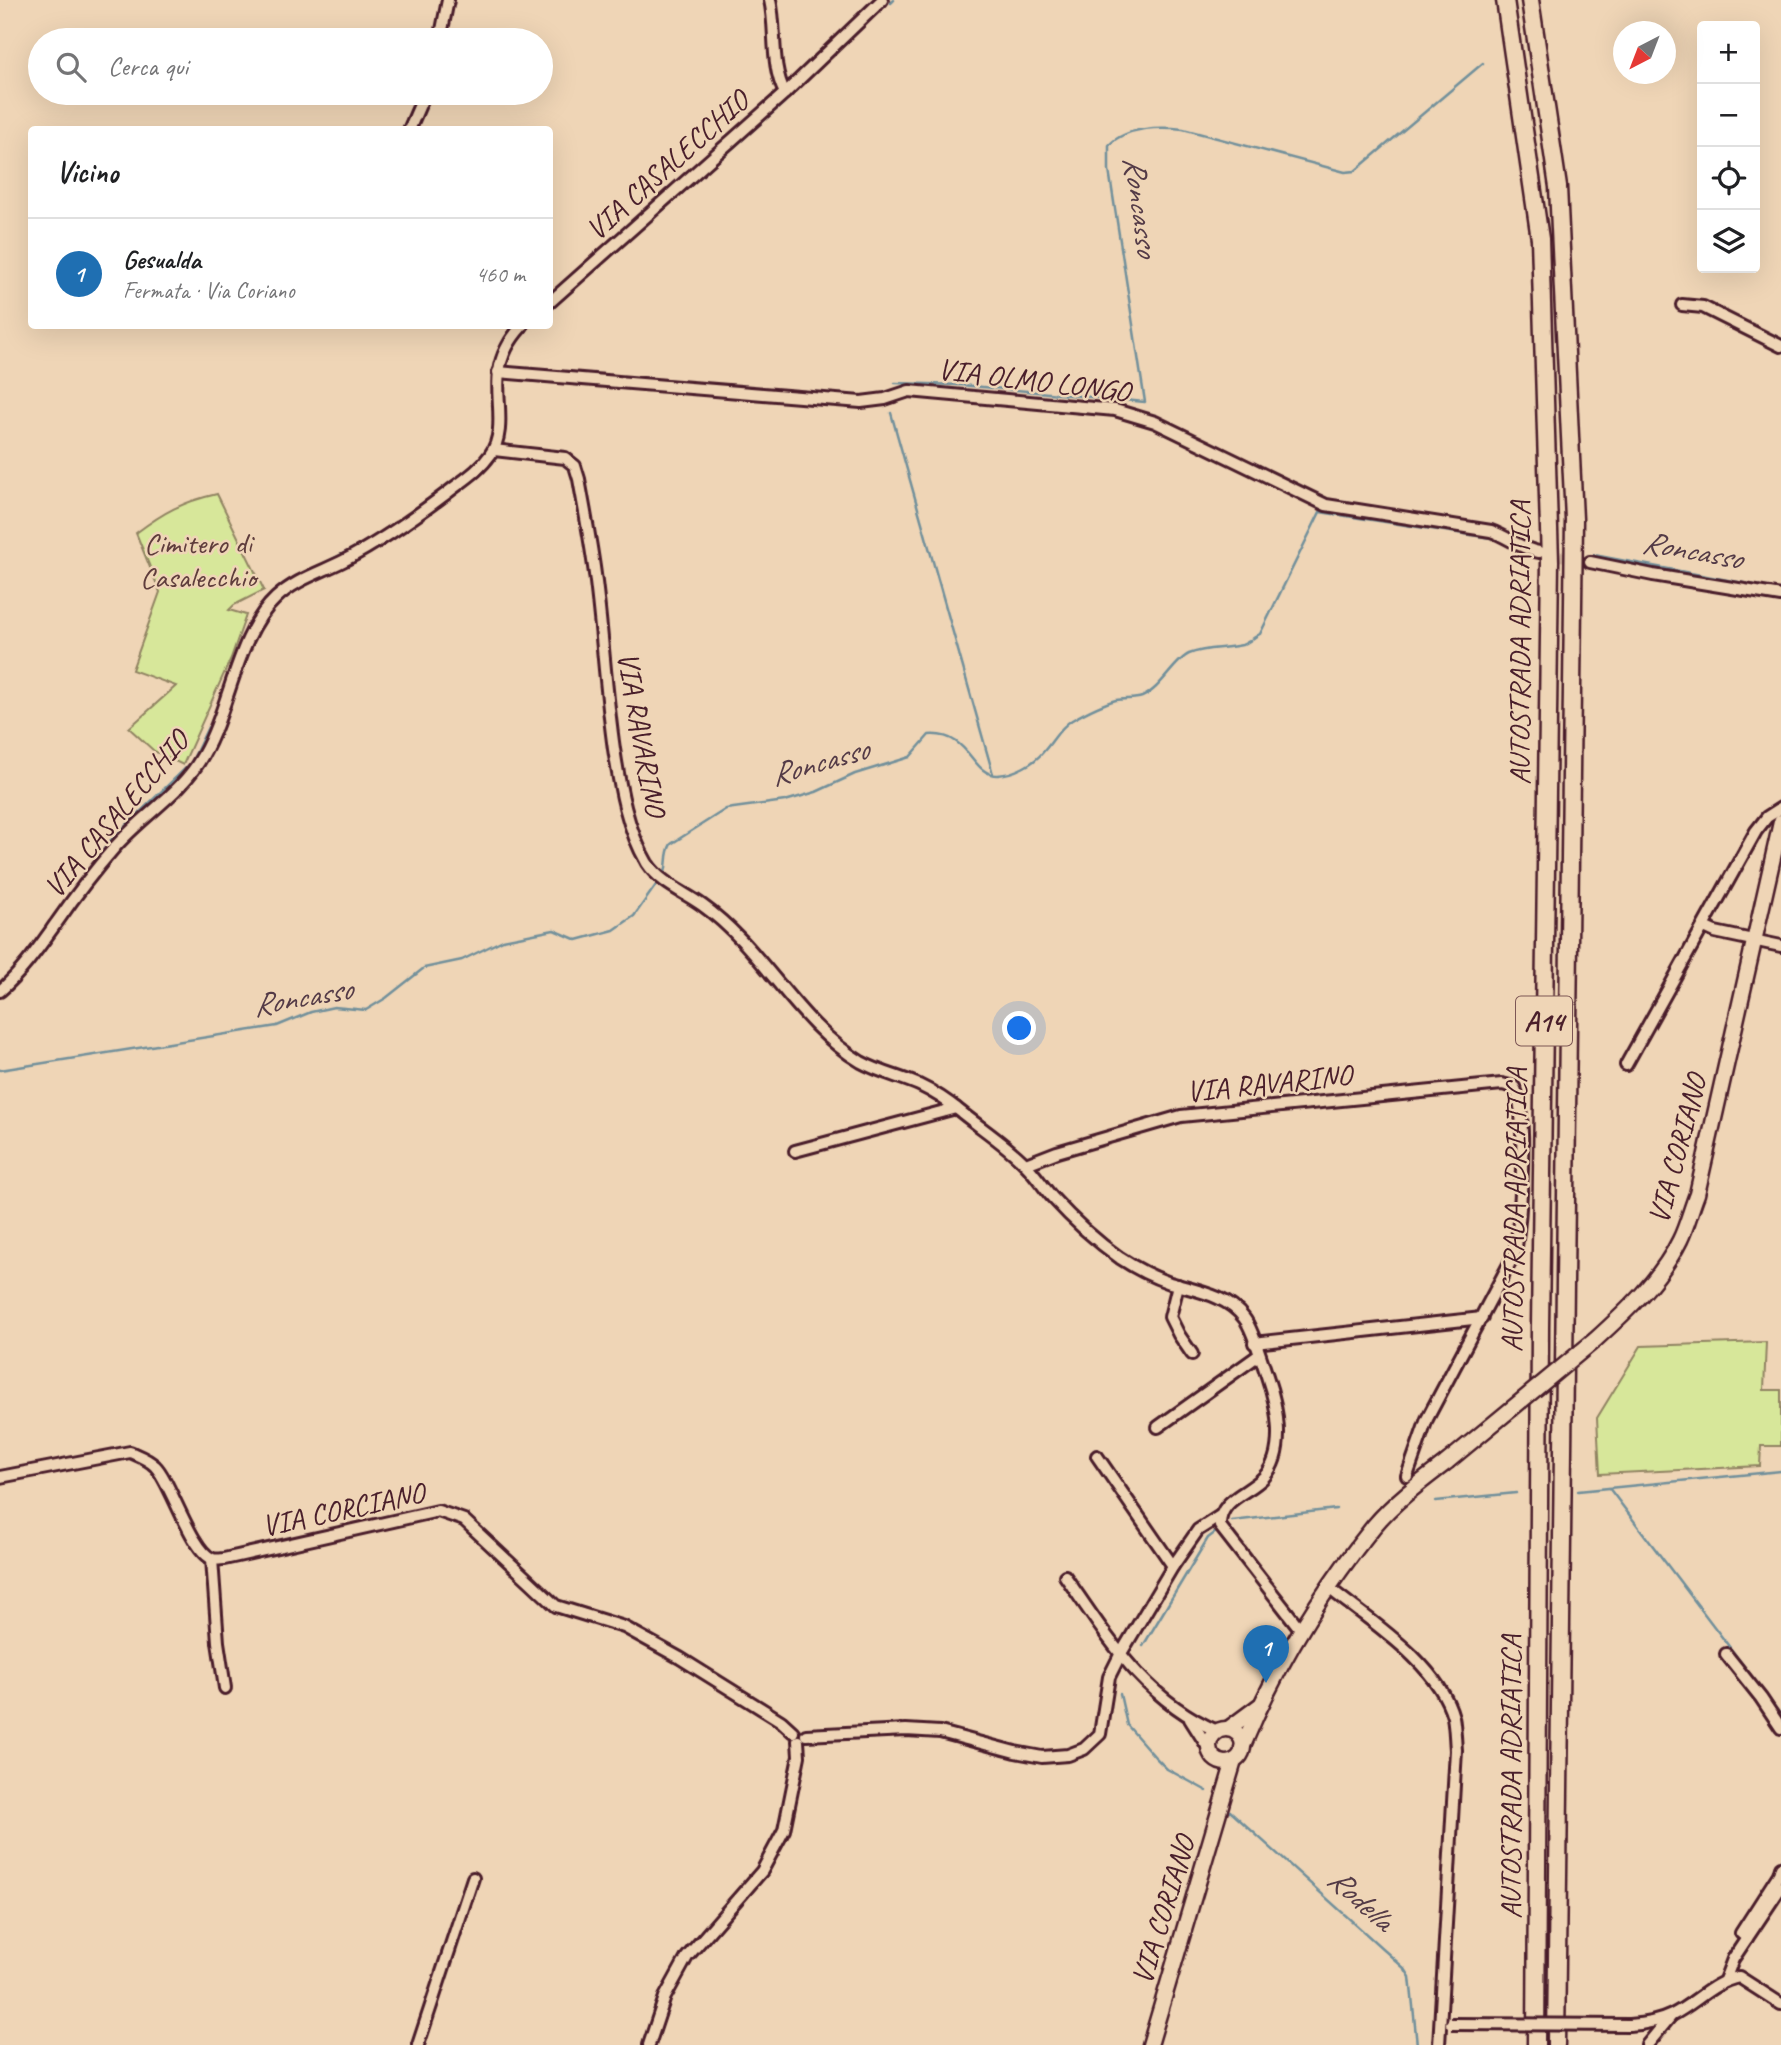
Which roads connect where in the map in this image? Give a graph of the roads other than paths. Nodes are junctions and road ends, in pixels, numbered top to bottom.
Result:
1 (447, 0) edge
2 (770, 0) edge
3 (882, 0) edge
4 (1505, 0) edge
5 (1530, 0) edge
6 (442, 28) edge
7 (785, 93) junction
8 (420, 105) edge
9 (411, 126) edge
10 (553, 299) edge
11 (1682, 305) dead end
12 (520, 329) edge
13 (1781, 346) edge
14 (498, 372) junction
15 (494, 450) junction
16 (1539, 552) tunnel mouth
17 (1590, 562) tunnel mouth
18 (1781, 596) edge
19 (1781, 808) edge
20 (1781, 822) edge
21 (1704, 927) junction
22 (1755, 942) junction
23 (1781, 946) edge
24 (0, 991) edge
25 (1626, 1065) dead end
26 (956, 1108) junction
27 (795, 1151) dead end
28 (1026, 1164) junction
29 (1178, 1285) junction
30 (1482, 1318) junction
31 (1254, 1343) junction
32 (1192, 1354) dead end
33 (1259, 1355) junction
34 (1158, 1427) dead end
35 (1097, 1456) dead end
36 (1407, 1476) dead end
37 (0, 1477) edge
38 (1220, 1516) junction
39 (212, 1559) junction
40 (1173, 1566) junction
41 (1065, 1576) dead end
42 (1329, 1588) junction
43 (1301, 1630) junction
44 (1726, 1654) dead end
45 (1120, 1655) junction
46 (225, 1688) dead end
47 (1260, 1705) junction
48 (1190, 1719) junction
49 (1781, 1728) edge
50 (1222, 1730) junction
51 (799, 1736) junction
52 (1242, 1748) junction
53 (1212, 1754) junction
54 (1234, 1761) junction
55 (1226, 1791) junction
56 (1781, 1867) edge
57 (473, 1878) dead end
58 (1781, 1887) edge
59 (1747, 1938) junction
60 (1725, 1980) junction
61 (1781, 2004) edge
62 (1672, 2015) junction
63 (1439, 2023) junction
64 (418, 2045) edge
65 (649, 2045) edge
66 (1150, 2045) edge
67 (1439, 2045) edge
68 (1536, 2045) edge
69 (1556, 2045) edge
70 (1647, 2045) edge

1 - 6 street
2 - 7 street, VIA CASALECCHIO
3 - 7 street, VIA CASALECCHIO
4 - 68 highway, AUTOSTRADA ADRIATICA / A14
5 - 69 highway, AUTOSTRADA ADRIATICA / A14
7 - 10 street, VIA CASALECCHIO
8 - 9 street
11 - 13 street
12 - 14 street
14 - 15 street
14 - 16 street, VIA OLMO LONGO
15 - 24 street, VIA CASALECCHIO
15 - 26 street, VIA RAVARINO
17 - 18 street
19 - 21 street
20 - 22 main road, VIA CORIANO
21 - 22 street
21 - 25 street
22 - 23 street
22 - 42 main road, VIA CORIANO, bridge
26 - 27 street
26 - 28 street, VIA RAVARINO
28 - 29 street, VIA RAVARINO
28 - 30 street, VIA RAVARINO
29 - 31 street, VIA RAVARINO
29 - 32 street
30 - 31 street
30 - 36 street
31 - 33 street, VIA RAVARINO
33 - 34 street
33 - 38 street, VIA RAVARINO
35 - 40 street
37 - 39 street
38 - 40 street, VIA RAVARINO
38 - 43 street
39 - 46 street
39 - 51 street, VIA CORCIANO
40 - 45 street, VIA RAVARINO
41 - 45 street
42 - 43 main road, VIA CORIANO
42 - 63 street
43 - 47 main road, VIA CORIANO
44 - 49 street
45 - 48 street
45 - 51 street, VIA RAVARINO
47 - 50 main road, VIA CORIANO
47 - 52 main road, VIA CORIANO
48 - 50 street
48 - 53 street
50 - 52 main road
50 - 53 main road
51 - 65 street
52 - 54 main road
53 - 54 main road
53 - 55 main road
54 - 55 main road, VIA CORIANO
55 - 66 main road, VIA CORIANO
56 - 59 street
57 - 64 street
58 - 59 street
59 - 60 street
60 - 61 street
60 - 62 street
62 - 63 street, bridge
62 - 70 street
63 - 67 street

